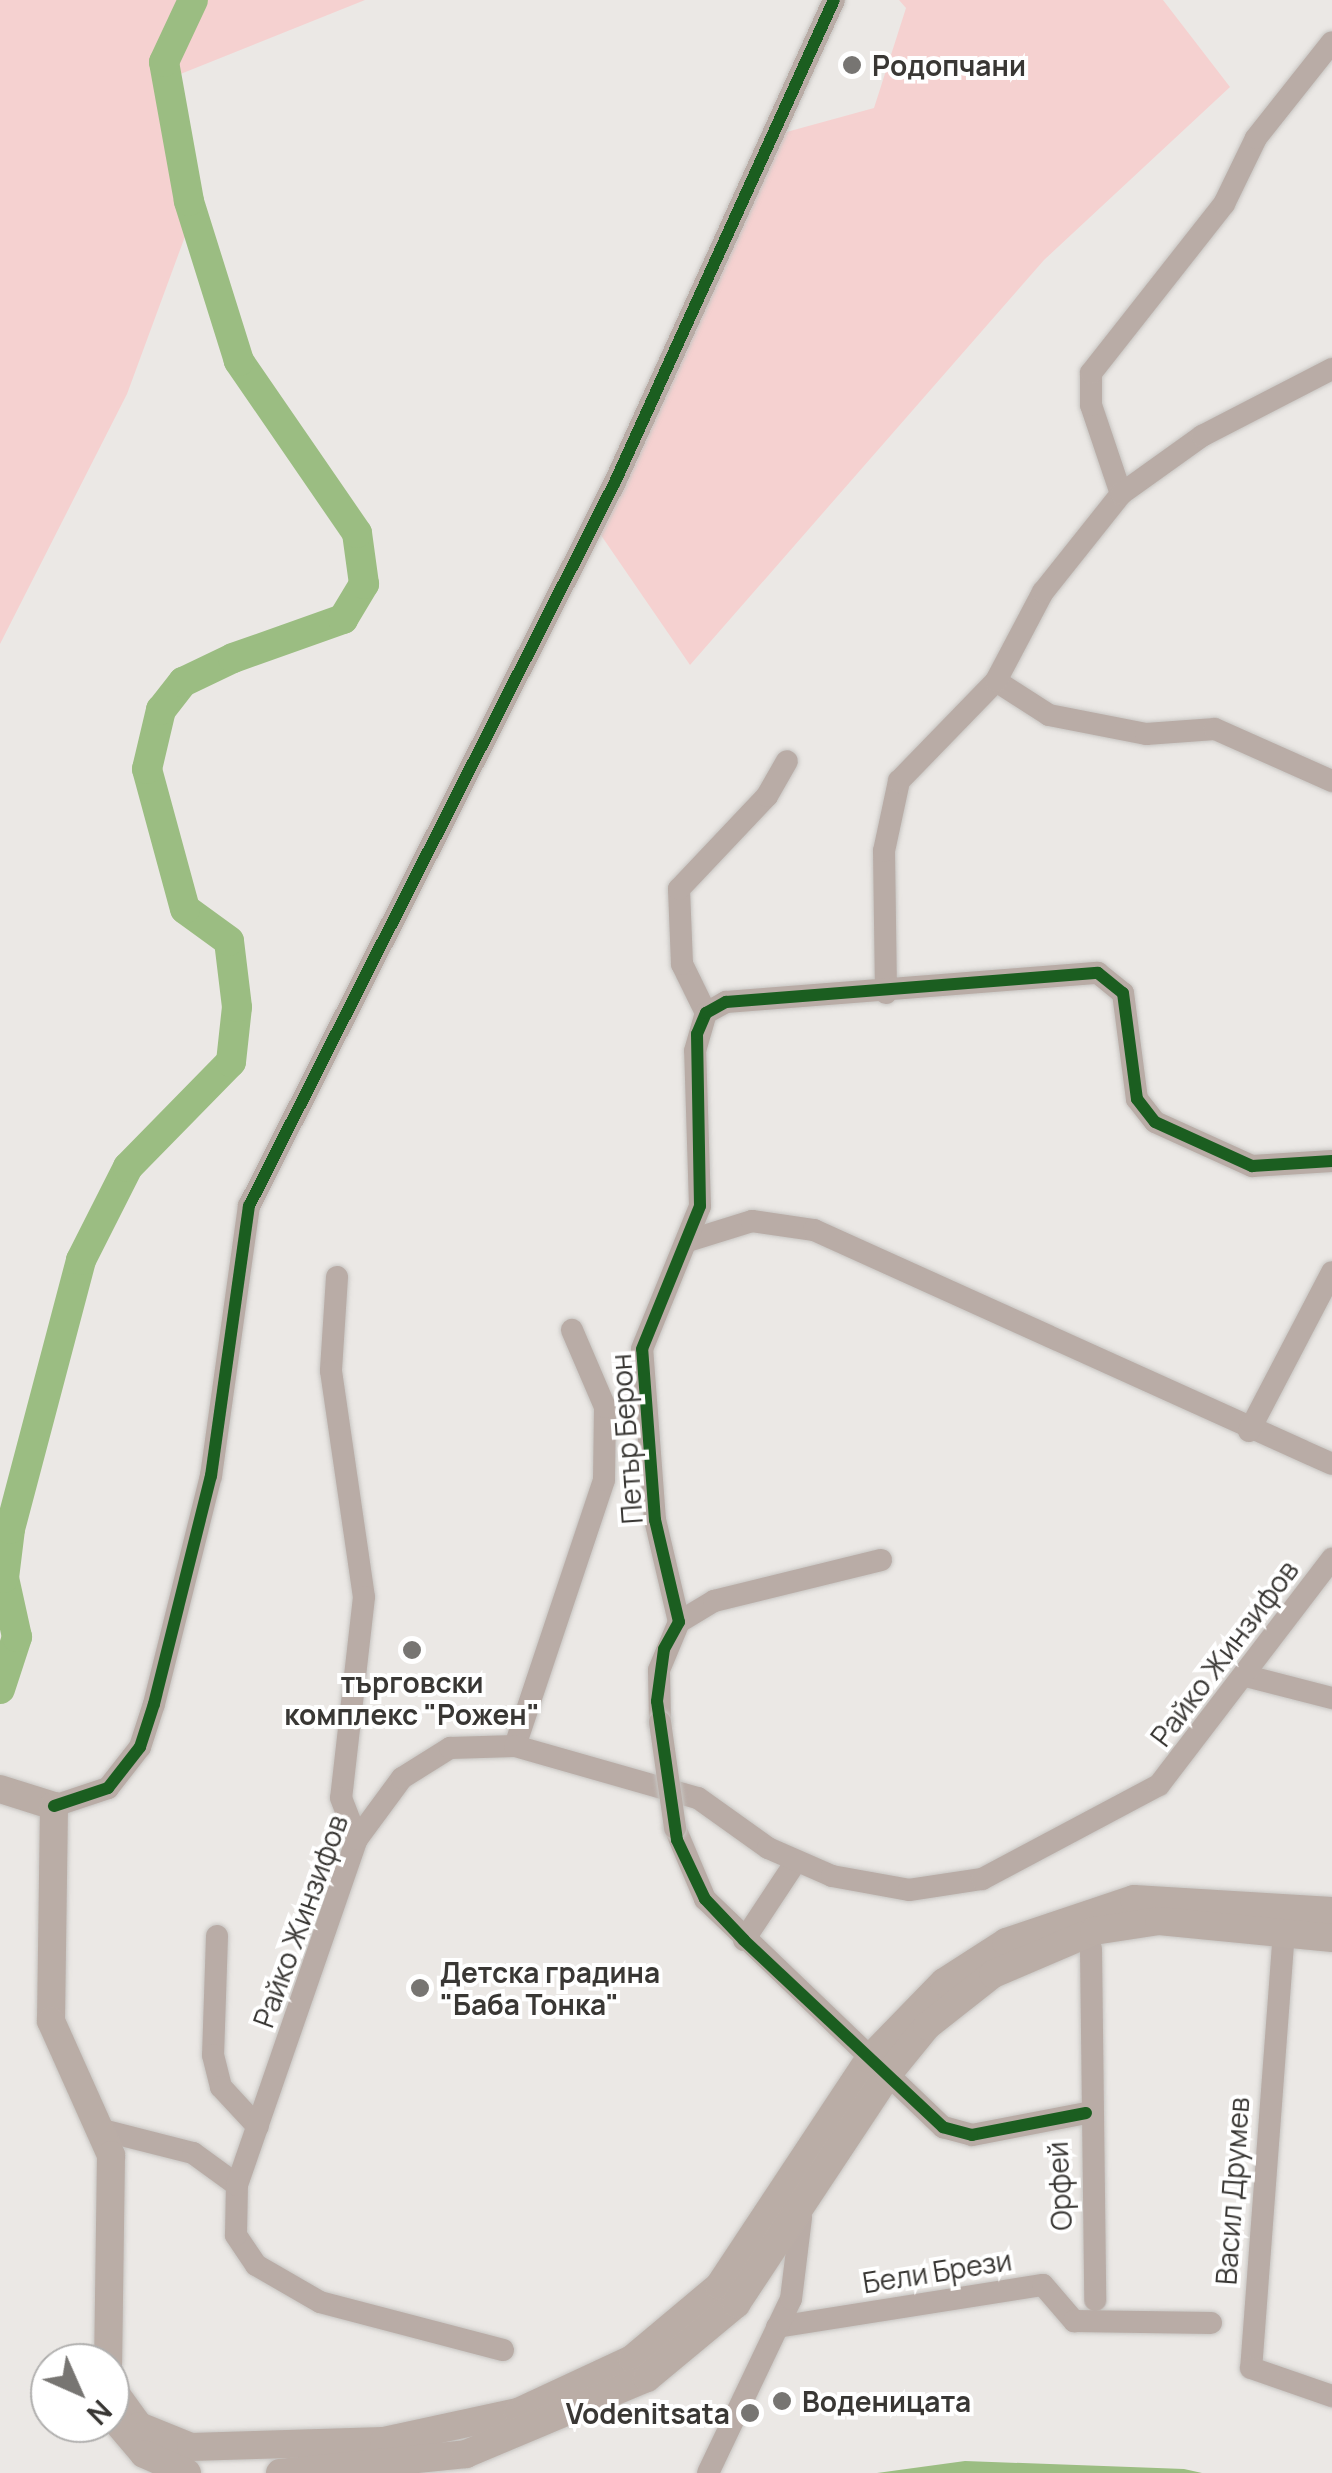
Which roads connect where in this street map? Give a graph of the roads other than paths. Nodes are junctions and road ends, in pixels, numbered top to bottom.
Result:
1 (834, 0) edge
2 (1332, 42) edge
3 (1332, 369) edge
4 (1121, 494) junction
5 (996, 681) junction
6 (787, 761) dead end
7 (1332, 781) edge
8 (886, 993) junction
9 (706, 1014) junction
10 (1332, 1161) edge
11 (691, 1240) junction
12 (1332, 1272) edge
13 (337, 1277) dead end
14 (572, 1330) dead end
15 (1248, 1431) junction
16 (1332, 1464) edge
17 (1332, 1559) edge
18 (881, 1560) dead end
19 (679, 1622) junction
20 (1250, 1677) junction
21 (1332, 1698) edge
22 (515, 1746) junction
23 (27, 1798) edge
24 (358, 1840) junction
25 (796, 1863) junction
26 (1332, 1911) edge
27 (1284, 1931) junction
28 (217, 1936) dead end
29 (1332, 1938) edge
30 (744, 1940) junction
31 (1091, 1949) dead end
32 (878, 2066) junction
33 (1086, 2113) junction
34 (258, 2126) junction
35 (106, 2130) junction
36 (237, 2185) junction
37 (800, 2218) junction
38 (1095, 2300) dead end
39 (1211, 2322) dead end
40 (777, 2327) junction
41 (108, 2343) edge
42 (503, 2350) dead end
43 (1332, 2396) edge
44 (130, 2414) edge
45 (130, 2438) edge
46 (187, 2473) edge
47 (280, 2473) edge
48 (708, 2473) edge

1 - 23 street
2 - 4 street
3 - 4 street
4 - 5 street
5 - 7 street
5 - 8 street
6 - 9 street
8 - 9 street
8 - 10 street
9 - 11 street, Петър Берон
11 - 15 street
11 - 19 street, Петър Берон
12 - 15 street
13 - 24 street
14 - 22 street
15 - 16 street
17 - 20 street, Райко Жинзифов
18 - 19 street
19 - 30 street, bridge
20 - 21 street
20 - 25 street, Райко Жинзифов
22 - 24 street, Райко Жинзифов
22 - 25 street, Райко Жинзифов
23 - 35 main road
24 - 34 street, Райко Жинзифов
25 - 30 street
26 - 32 main road
27 - 29 main road
27 - 32 main road
27 - 43 street, Васил Друмев
28 - 34 street
30 - 32 street
31 - 33 street, Орфей
32 - 33 street
32 - 37 main road
32 - 44 main road
33 - 38 street, Орфей
34 - 36 street, Райко Жинзифов
35 - 36 street
35 - 41 main road
36 - 42 street, Райко Жинзифов
37 - 40 street
37 - 47 main road
39 - 40 street, Бели Брези
40 - 48 street
45 - 46 main road

